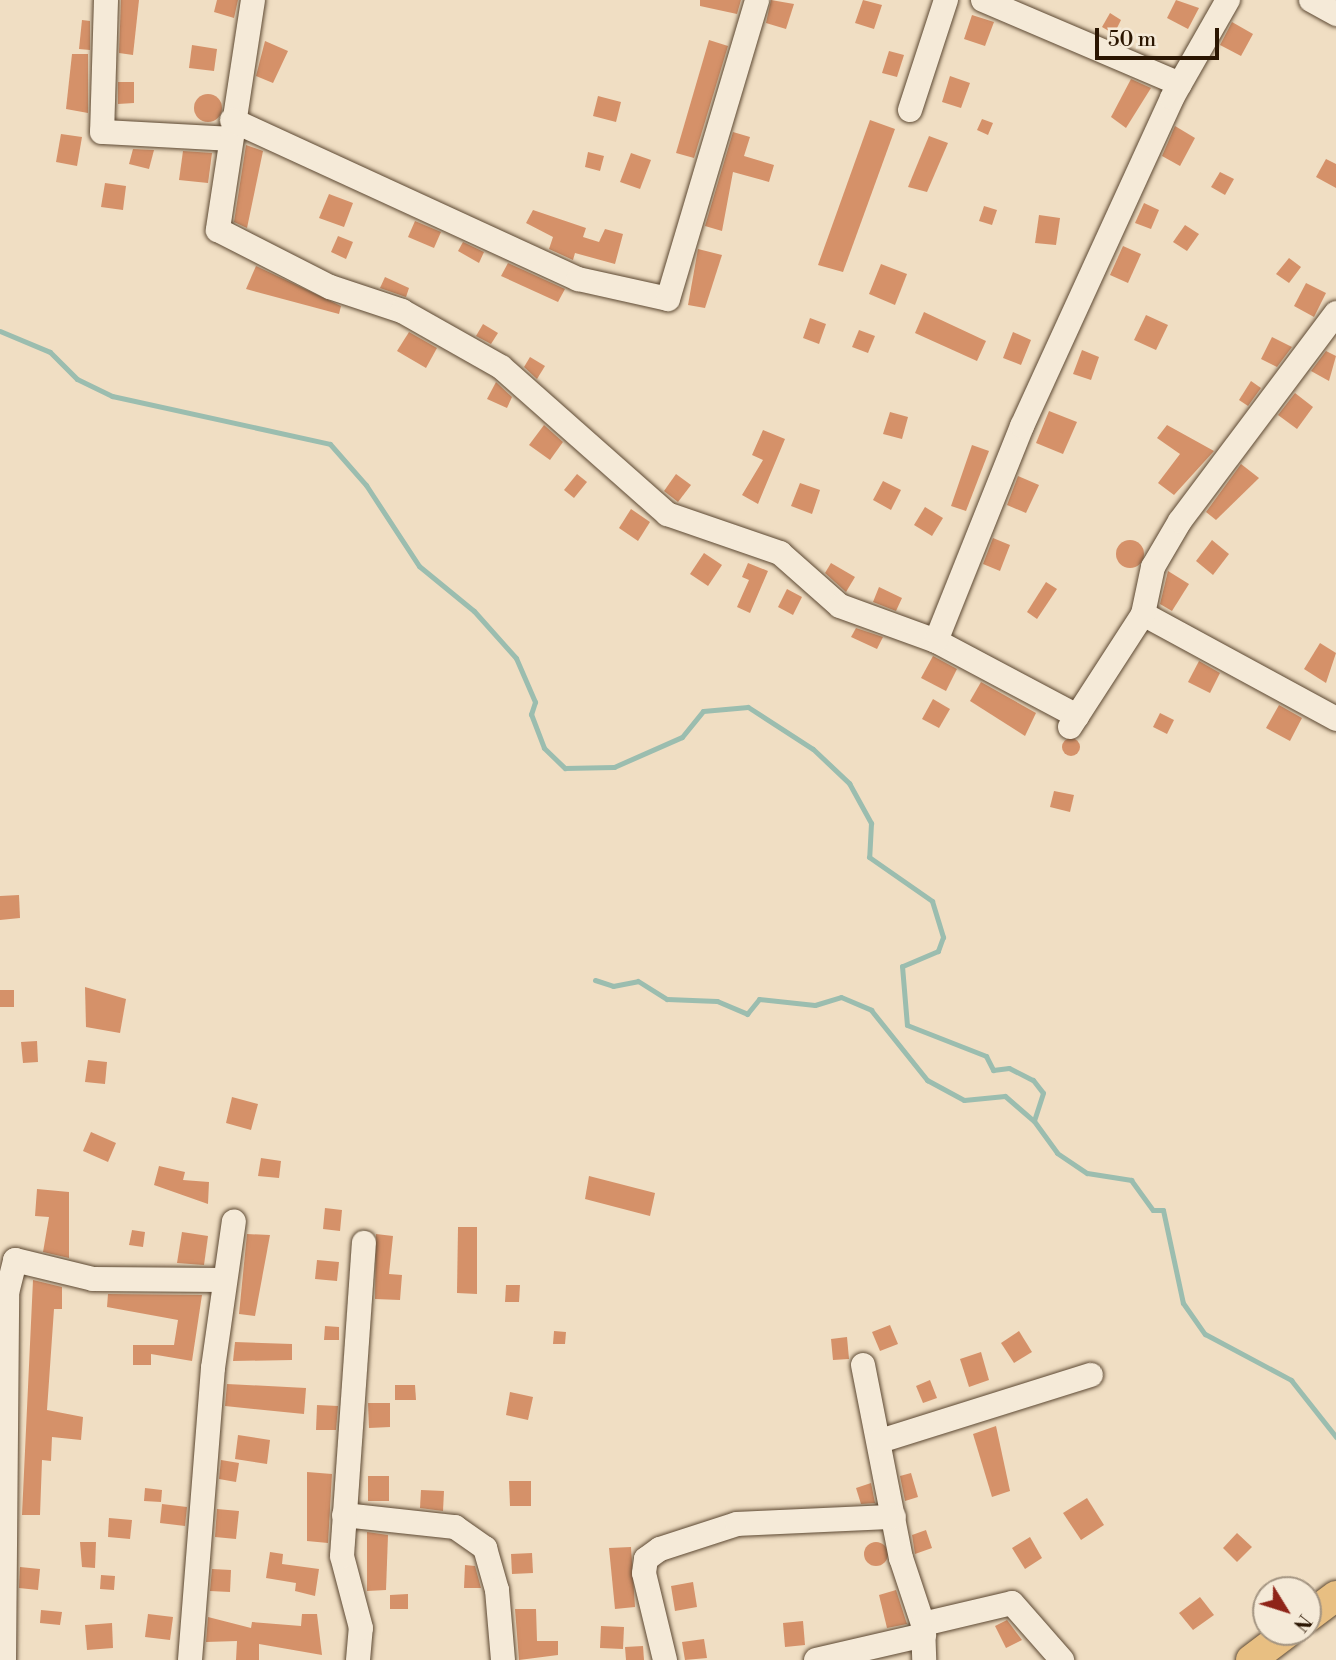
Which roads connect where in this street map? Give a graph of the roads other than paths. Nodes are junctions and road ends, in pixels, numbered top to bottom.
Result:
1 (106, 0) edge
2 (253, 0) edge
3 (757, 0) edge
4 (946, 0) edge
5 (984, 0) edge
6 (1228, 0) edge
7 (1311, 0) edge
8 (1336, 14) edge
9 (1180, 84) junction
10 (910, 110) dead end
11 (231, 129) junction
12 (1336, 313) edge
13 (1143, 614) junction
14 (936, 641) junction
15 (1336, 719) edge
16 (234, 1221) dead end
17 (363, 1243) dead end
18 (226, 1280) junction
19 (4, 1294) edge
20 (863, 1365) dead end
21 (1091, 1375) dead end
22 (880, 1441) junction
23 (344, 1515) junction
24 (894, 1517) junction
25 (924, 1630) junction
26 (1270, 1646) edge
27 (4, 1660) edge
28 (190, 1660) edge
29 (358, 1660) edge
30 (503, 1660) edge
31 (665, 1660) edge
32 (816, 1660) edge
33 (924, 1660) edge
34 (1062, 1660) edge
35 (1251, 1660) edge

1 - 11 street
2 - 11 street
3 - 11 street
4 - 10 street
5 - 9 street
6 - 9 street
7 - 8 street
9 - 14 street
11 - 14 street
12 - 13 street
13 - 14 street
13 - 15 street
16 - 18 street
17 - 23 street
18 - 19 street
18 - 28 street
19 - 27 street
20 - 22 street
21 - 22 street
22 - 24 street
23 - 29 street
23 - 30 street
24 - 25 street
24 - 31 street
25 - 32 street
25 - 33 street
25 - 34 street
26 - 35 main road

